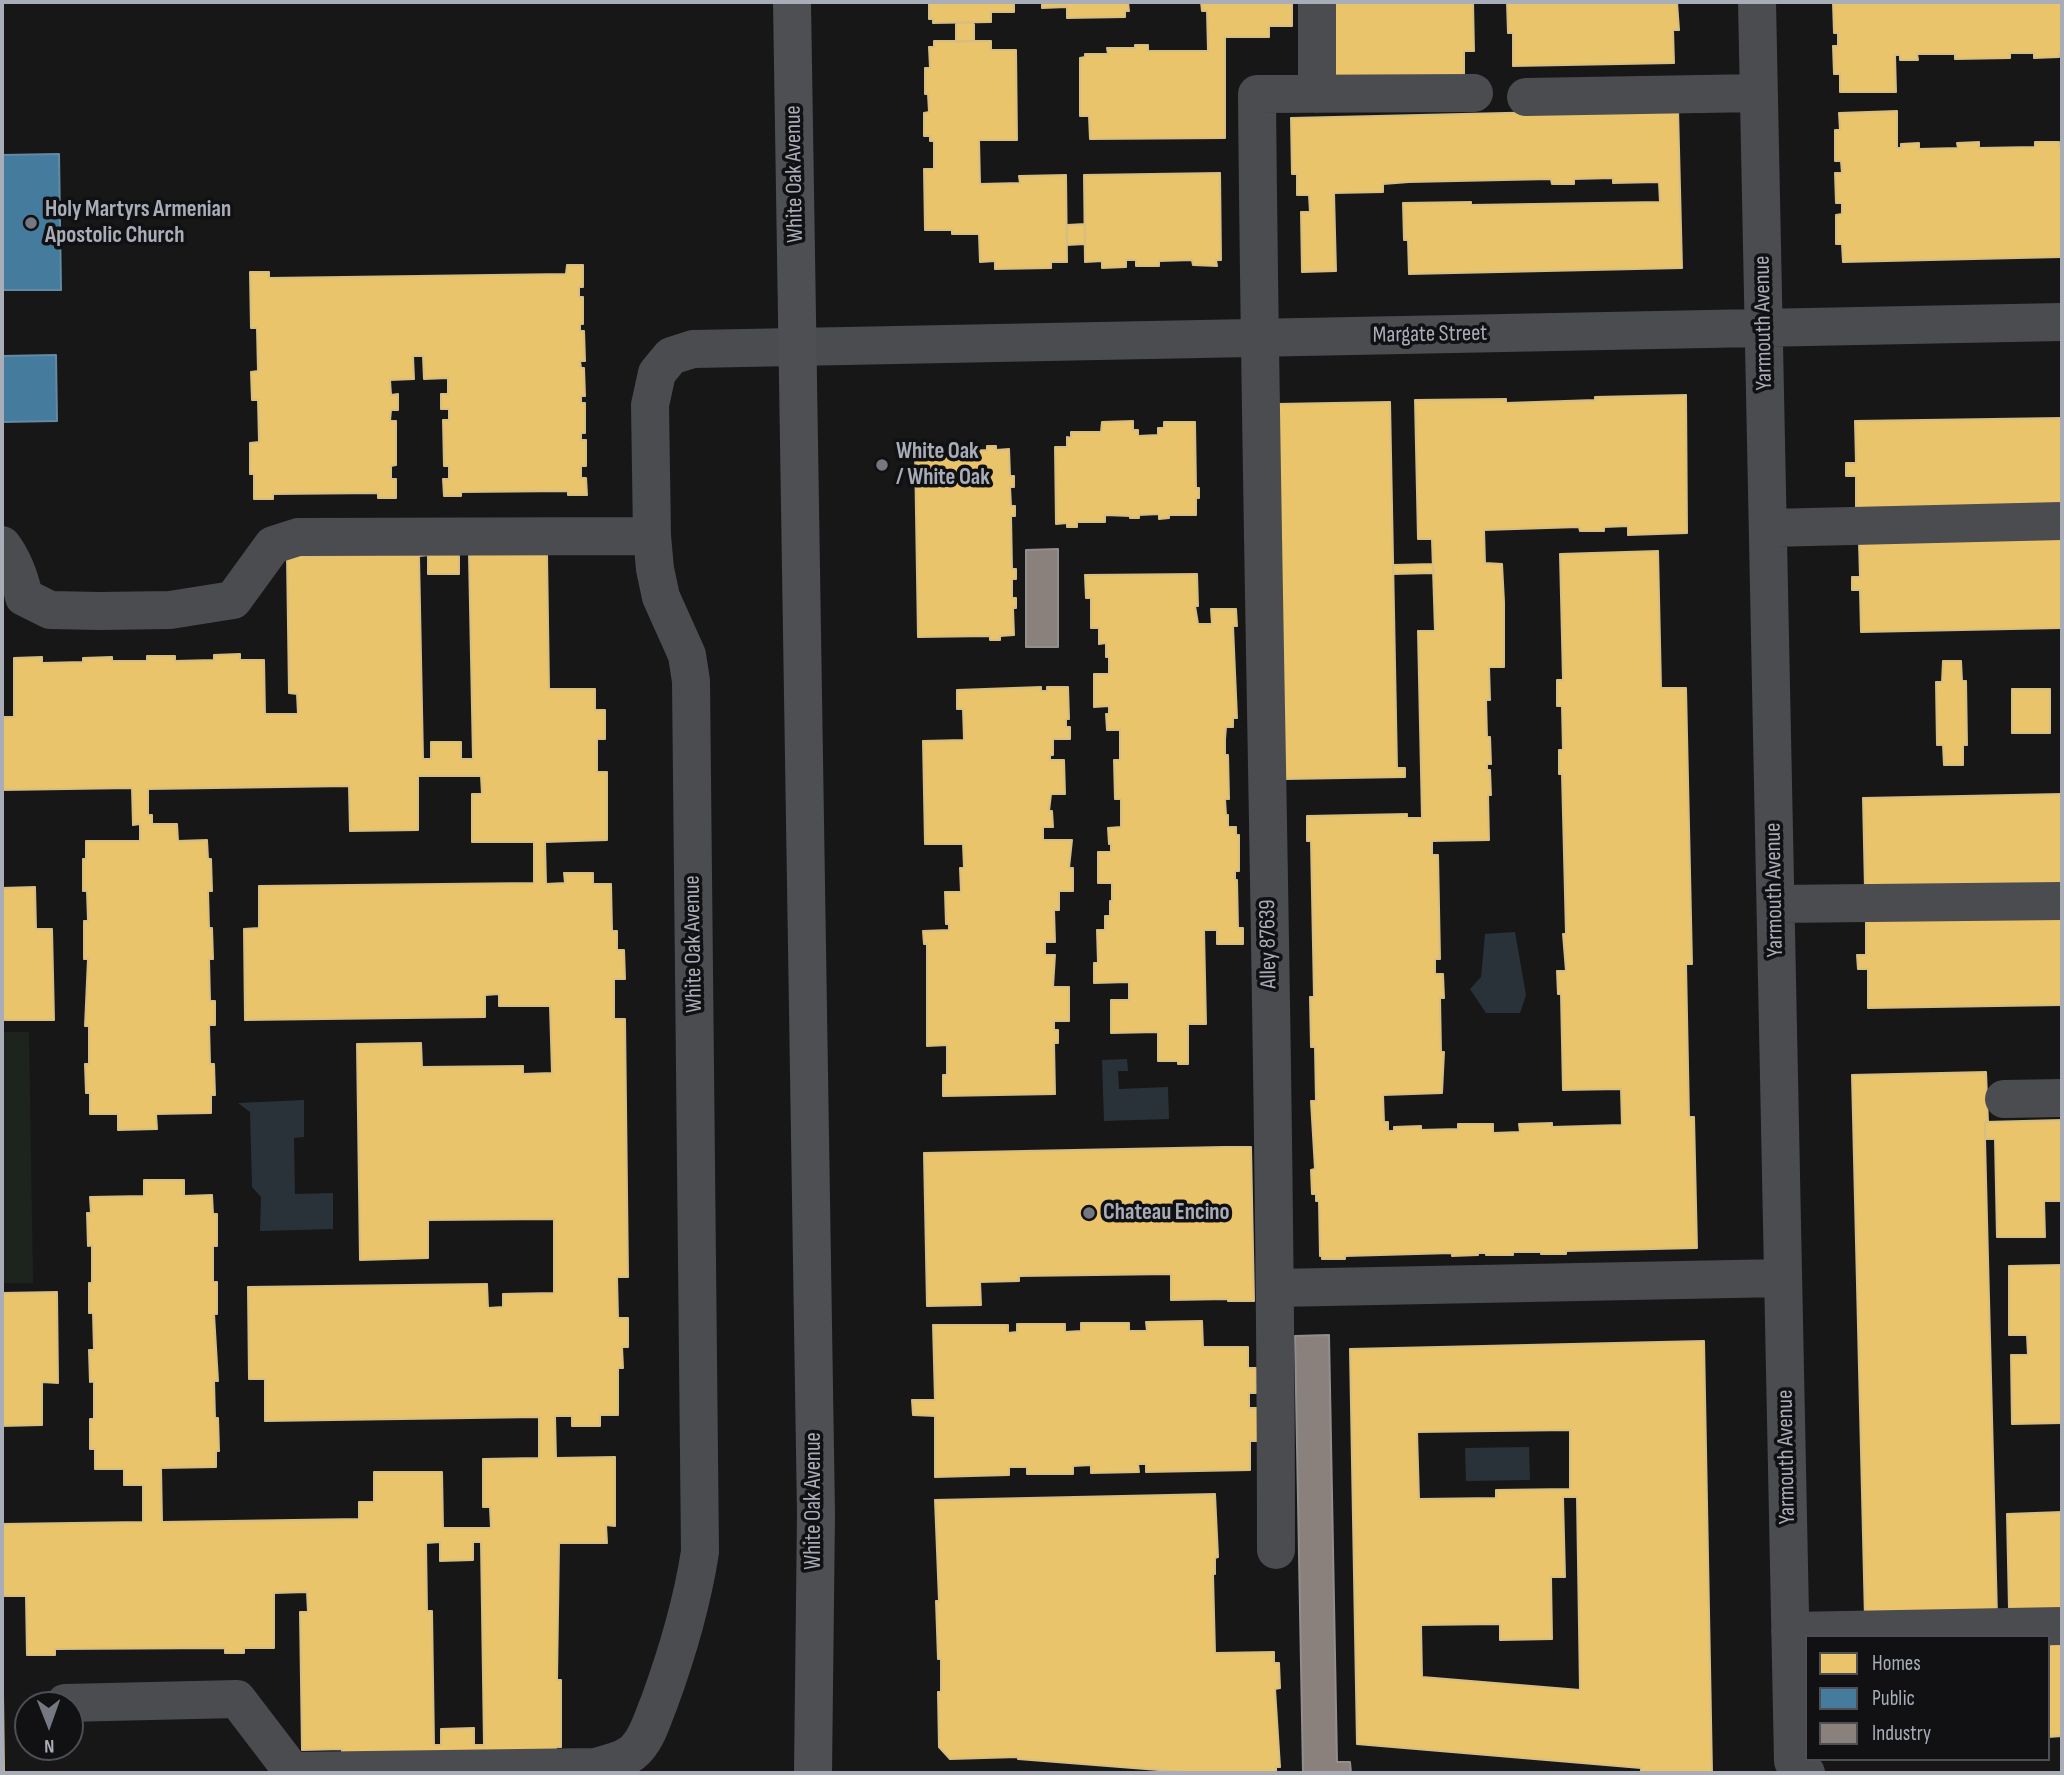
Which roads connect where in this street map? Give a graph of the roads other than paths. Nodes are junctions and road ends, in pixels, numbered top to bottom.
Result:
1 (792, 2) edge
2 (1317, 2) edge
3 (1758, 2) edge
4 (1474, 93) dead end
5 (1759, 93) junction
6 (1317, 94) junction
7 (1526, 97) dead end
8 (2062, 322) edge
9 (1764, 328) junction
10 (1258, 338) junction
11 (799, 347) junction
12 (2062, 521) edge
13 (1768, 528) junction
14 (652, 536) junction
15 (2, 545) edge
16 (2062, 901) edge
17 (1776, 904) junction
18 (2062, 1098) edge
19 (2004, 1100) dead end
20 (1783, 1278) junction
21 (1276, 1289) junction
22 (1276, 1550) dead end
23 (2062, 1626) edge
24 (1790, 1631) junction
25 (84, 1703) edge
26 (813, 1773) edge
27 (1806, 1773) edge

1 - 11 main road, White Oak Avenue
2 - 6 street
3 - 5 street, Yarmouth Avenue
4 - 6 street
5 - 7 street
5 - 9 street, Yarmouth Avenue
6 - 10 street, Alley 87639
8 - 9 street, Margate Street
9 - 10 street, Margate Street
9 - 13 street, Yarmouth Avenue
10 - 11 street, Margate Street
10 - 21 street, Alley 87639
11 - 14 street, White Oak Avenue
11 - 26 main road, White Oak Avenue
12 - 13 street
13 - 17 street, Yarmouth Avenue
14 - 15 street
14 - 25 street, White Oak Avenue
16 - 17 street
17 - 20 street, Yarmouth Avenue
18 - 19 street
20 - 21 street
20 - 24 street, Yarmouth Avenue
21 - 22 street, Alley 87639
23 - 24 street
24 - 27 street, Yarmouth Avenue

